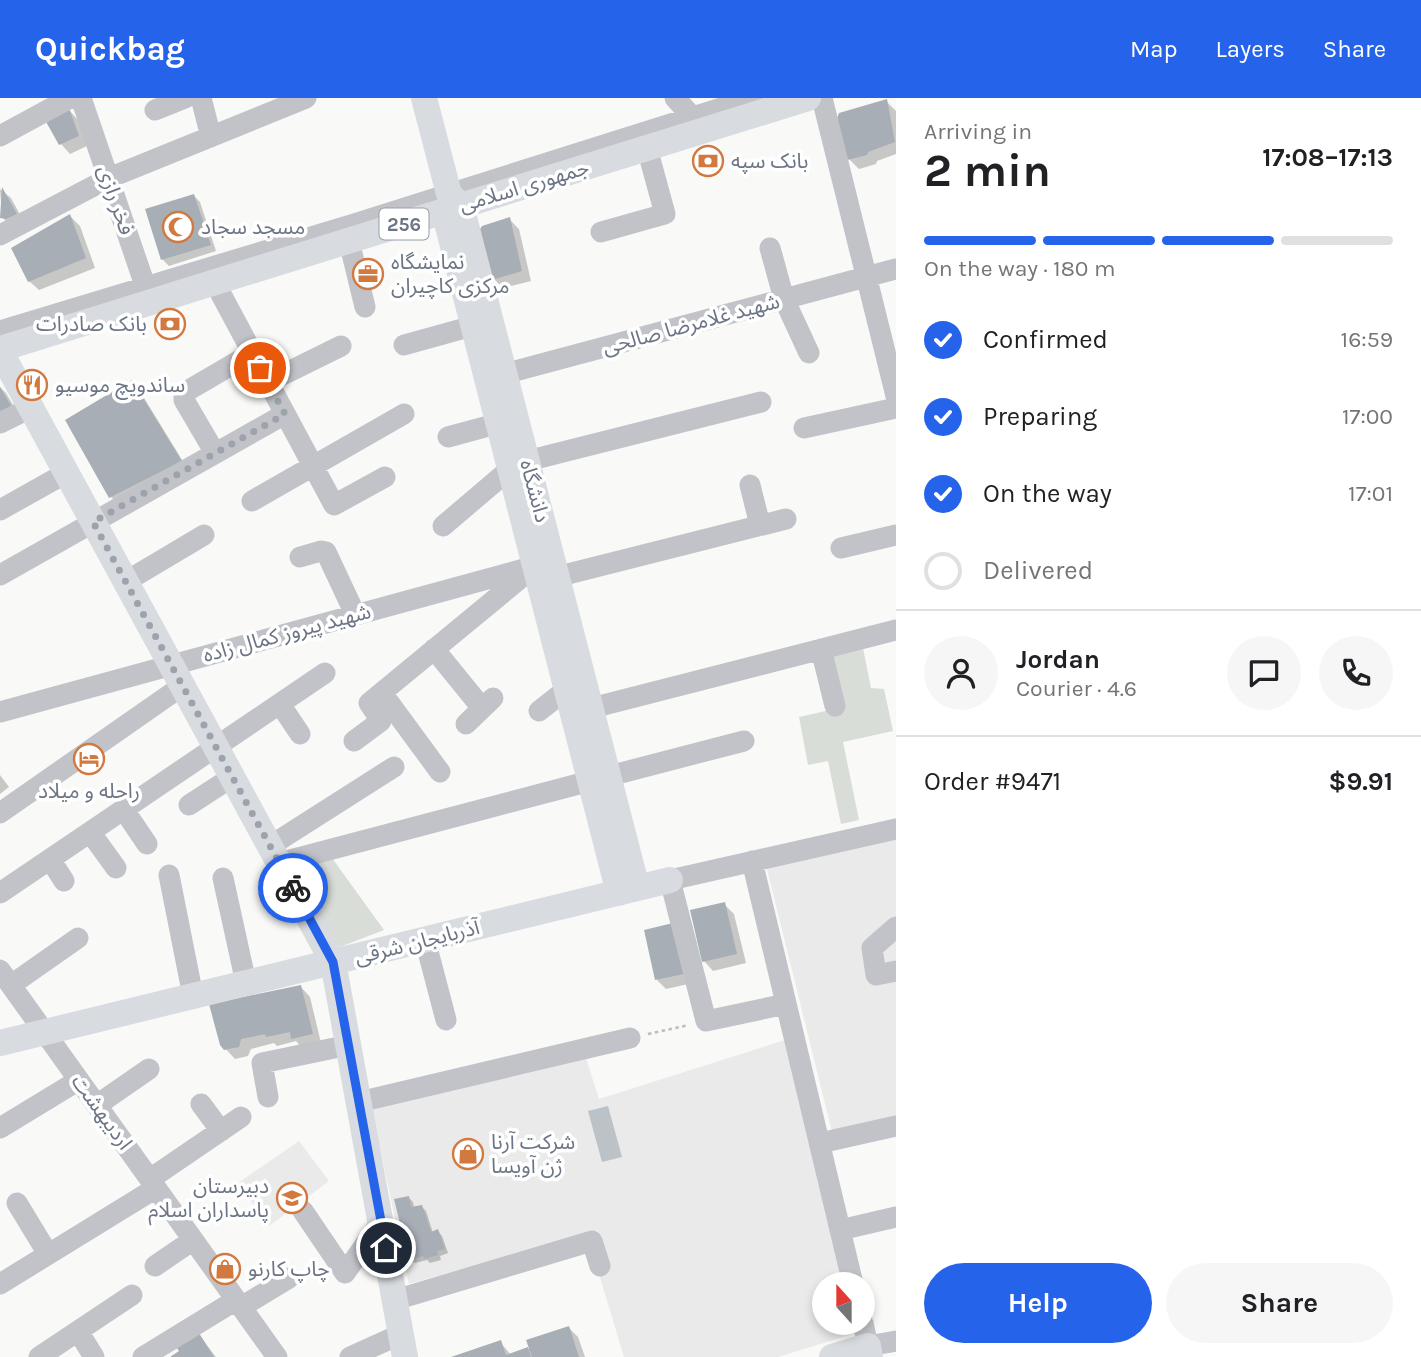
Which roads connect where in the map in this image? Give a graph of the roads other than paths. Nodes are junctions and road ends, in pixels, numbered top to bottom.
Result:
1 (70, 98) edge
2 (81, 98) edge
3 (185, 98) edge
4 (201, 98) edge
5 (306, 98) edge
6 (424, 98) edge
7 (675, 98) edge
8 (752, 98) edge
9 (808, 98) edge
10 (822, 98) edge
11 (155, 110) dead end
12 (698, 123) junction
13 (0, 136) edge
14 (211, 137) junction
15 (647, 148) junction
16 (109, 178) junction
17 (451, 204) junction
18 (601, 232) dead end
19 (0, 235) edge
20 (349, 241) junction
21 (770, 248) dead end
22 (896, 269) edge
23 (867, 277) junction
24 (215, 282) junction
25 (148, 294) junction
26 (784, 299) junction
27 (365, 307) dead end
28 (482, 324) junction
29 (0, 331) edge
30 (404, 345) dead end
31 (341, 346) dead end
32 (0, 350) edge
33 (809, 353) dead end
34 (252, 354) junction
35 (892, 365) edge
36 (496, 376) junction
37 (268, 382) junction
38 (896, 396) edge
39 (761, 402) dead end
40 (30, 408) junction
41 (896, 408) edge
42 (285, 414) junction
43 (404, 414) dead end
44 (507, 421) junction
45 (0, 423) edge
46 (804, 428) dead end
47 (448, 437) dead end
48 (215, 453) junction
49 (518, 465) junction
50 (313, 466) junction
51 (65, 472) junction
52 (385, 477) dead end
53 (750, 485) dead end
54 (251, 501) dead end
55 (0, 510) edge
56 (786, 519) dead end
57 (93, 522) junction
58 (760, 525) junction
59 (443, 526) dead end
60 (204, 535) dead end
61 (896, 535) edge
62 (841, 548) dead end
63 (300, 557) dead end
64 (546, 571) junction
65 (0, 575) edge
66 (125, 582) junction
67 (355, 614) junction
68 (896, 630) edge
69 (434, 649) junction
70 (821, 649) junction
71 (325, 673) dead end
72 (177, 675) junction
73 (382, 693) junction
74 (578, 696) junction
75 (281, 704) junction
76 (835, 706) dead end
77 (539, 711) dead end
78 (0, 712) edge
79 (466, 724) dead end
80 (300, 734) dead end
81 (354, 741) dead end
82 (744, 741) dead end
83 (216, 747) junction
84 (394, 767) dead end
85 (440, 772) dead end
86 (232, 777) junction
87 (599, 779) junction
88 (189, 806) dead end
89 (124, 810) junction
90 (0, 813) edge
91 (896, 829) edge
92 (90, 832) junction
93 (147, 844) dead end
94 (274, 854) junction
95 (50, 859) junction
96 (752, 861) junction
97 (116, 868) dead end
98 (169, 876) dead end
99 (223, 878) dead end
100 (670, 880) junction
101 (64, 881) dead end
102 (628, 890) junction
103 (0, 893) edge
104 (896, 926) edge
105 (78, 938) dead end
106 (425, 940) junction
107 (333, 962) junction
108 (896, 971) edge
109 (5, 978) edge
110 (246, 983) junction
111 (193, 996) junction
112 (786, 1004) junction
113 (446, 1020) dead end
114 (44, 1032) junction
115 (630, 1038) road end
116 (0, 1043) edge
117 (349, 1045) junction
118 (149, 1069) dead end
119 (79, 1080) junction
120 (268, 1097) dead end
121 (359, 1102) junction
122 (201, 1104) dead end
123 (97, 1105) junction
124 (242, 1117) dead end
125 (896, 1126) edge
126 (0, 1128) edge
127 (221, 1130) junction
128 (820, 1143) junction
129 (153, 1184) junction
130 (17, 1203) dead end
131 (303, 1211) dead end
132 (896, 1217) edge
133 (381, 1223) junction
134 (840, 1230) junction
135 (193, 1240) junction
136 (48, 1254) junction
137 (155, 1266) dead end
138 (600, 1266) dead end
139 (850, 1272) edge
140 (289, 1278) dead end
141 (0, 1284) edge
142 (132, 1295) dead end
143 (395, 1300) junction
144 (238, 1303) junction
145 (78, 1331) junction
146 (896, 1341) edge
147 (403, 1346) edge
148 (873, 1346) edge
149 (266, 1353) edge
150 (896, 1354) edge
151 (38, 1357) edge
152 (94, 1357) edge
153 (143, 1357) edge
154 (350, 1357) edge
155 (832, 1357) edge

1 - 13 street
2 - 16 street, فخر رازی
3 - 11 street
4 - 14 street
5 - 14 street
6 - 17 main road, دانشگاه
7 - 12 street
8 - 12 street
9 - 12 main road, جمهوری اسلامی / 256
10 - 23 street
12 - 15 main road, جمهوری اسلامی / 256
12 - 17 street
14 - 16 street
15 - 17 main road, جمهوری اسلامی / 256
15 - 18 street
16 - 19 street
16 - 25 street, فخر رازی
17 - 20 main road, جمهوری اسلامی / 256
17 - 25 street
17 - 28 main road, دانشگاه
20 - 24 main road, جمهوری اسلامی / 256
20 - 27 street
21 - 26 street
22 - 23 street, شهید غلامرضا صالحی
23 - 26 street, شهید غلامرضا صالحی
23 - 35 street
24 - 25 main road, جمهوری اسلامی / 256
24 - 34 street
25 - 29 street
25 - 32 main road, جمهوری اسلامی / 256
26 - 33 street
26 - 36 street, شهید غلامرضا صالحی
28 - 30 street
28 - 36 main road, دانشگاه
31 - 37 street
32 - 40 main road
34 - 37 street
34 - 48 street
35 - 38 street
36 - 44 main road, دانشگاه
37 - 42 street
39 - 49 street
40 - 45 street
40 - 51 main road
41 - 46 street
42 - 48 street
42 - 50 street
43 - 50 street
44 - 47 street
44 - 49 main road, دانشگاه
48 - 57 street
49 - 59 street
49 - 64 main road, دانشگاه
50 - 52 street
50 - 54 street
51 - 55 street
51 - 57 main road
53 - 58 street
56 - 58 street, شهید پیروز کمال زاده
57 - 65 street
57 - 66 main road
58 - 64 street, شهید پیروز کمال زاده
60 - 66 street
61 - 62 street
63 - 67 street
64 - 67 street, شهید پیروز کمال زاده
64 - 69 street
64 - 74 main road, دانشگاه
66 - 72 main road
67 - 72 street, شهید پیروز کمال زاده
68 - 70 street
69 - 73 street
69 - 79 street
70 - 74 street
70 - 76 street
71 - 75 street
72 - 78 street, شهید پیروز کمال زاده
72 - 83 main road
72 - 90 street
73 - 81 street
73 - 85 street
74 - 77 street
74 - 87 main road, دانشگاه
75 - 80 street
75 - 83 street
82 - 87 street
83 - 86 main road
83 - 89 street
84 - 94 street
86 - 88 street
86 - 94 main road
87 - 94 street
87 - 102 main road, دانشگاه
89 - 92 street
89 - 93 street
91 - 96 street
92 - 95 street
92 - 97 street
94 - 107 main road
95 - 101 street
95 - 103 street
96 - 100 street
96 - 112 street
98 - 111 street
99 - 110 street
100 - 102 main road, آذربایجان شرقی
100 - 112 street
102 - 106 main road, آذربایجان شرقی
104 - 108 street
105 - 109 street
106 - 107 main road, آذربایجان شرقی
106 - 113 street
107 - 110 main road, آذربایجان شرقی
107 - 117 main road
109 - 114 street, اردیبهشت
110 - 111 main road, آذربایجان شرقی
111 - 114 main road, آذربایجان شرقی
112 - 128 street
114 - 116 main road, آذربایجان شرقی
114 - 119 street, اردیبهشت
115 - 121 street
117 - 120 street
117 - 121 main road
118 - 123 street
119 - 123 street, اردیبهشت
119 - 126 street
121 - 133 main road
122 - 127 street
123 - 129 street, اردیبهشت
124 - 127 street
125 - 128 street
127 - 129 street
128 - 134 street
129 - 135 street, اردیبهشت
129 - 136 street
130 - 136 street
131 - 133 street
132 - 134 street
133 - 143 main road
134 - 139 street
135 - 137 street
135 - 144 street, اردیبهشت
136 - 141 street
138 - 143 street
140 - 144 street
142 - 145 street
143 - 147 main road
144 - 149 street, اردیبهشت
144 - 153 street
145 - 151 street
145 - 152 street
146 - 148 street
147 - 154 street
148 - 150 street
148 - 155 main road

